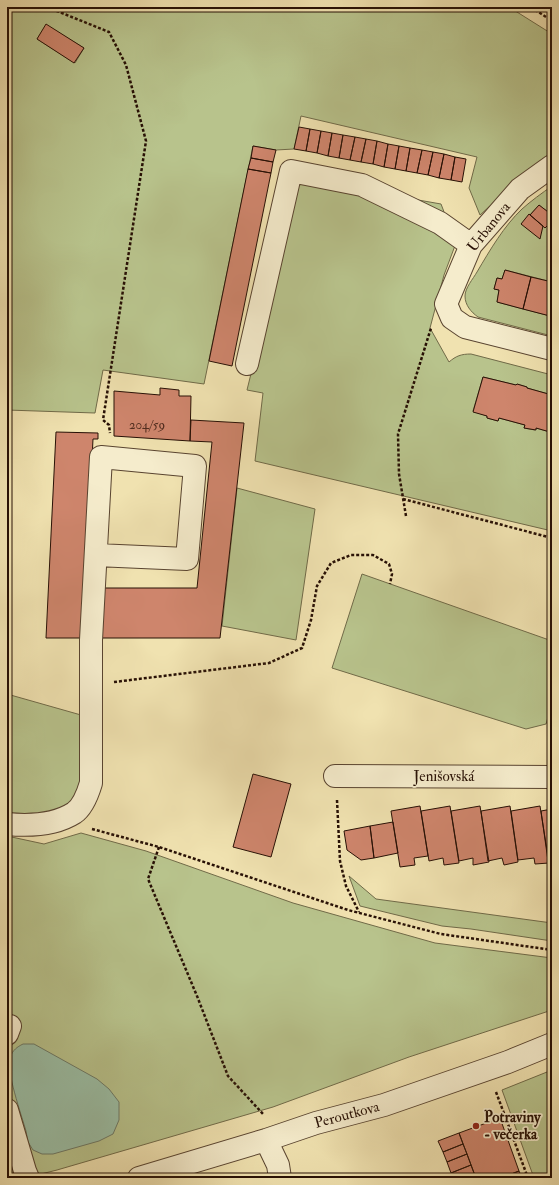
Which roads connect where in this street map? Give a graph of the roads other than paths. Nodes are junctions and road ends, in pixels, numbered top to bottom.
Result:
1 (552, 166) edge
2 (471, 246) junction
3 (552, 349) edge
4 (247, 364) dead end
5 (96, 555) junction
6 (335, 776) road end
7 (552, 776) edge
8 (7, 824) edge
9 (552, 1044) edge
10 (7, 1110) edge
11 (266, 1140) junction
12 (28, 1178) edge
13 (138, 1178) edge
14 (280, 1178) edge

1 - 2 street, Urbanova
2 - 3 street, Urbanova
2 - 4 street
5 - 5 street
5 - 8 street
6 - 7 street, Jenišovská
9 - 11 street, Peroutkova
10 - 12 street
11 - 13 street, Peroutkova
11 - 14 street

